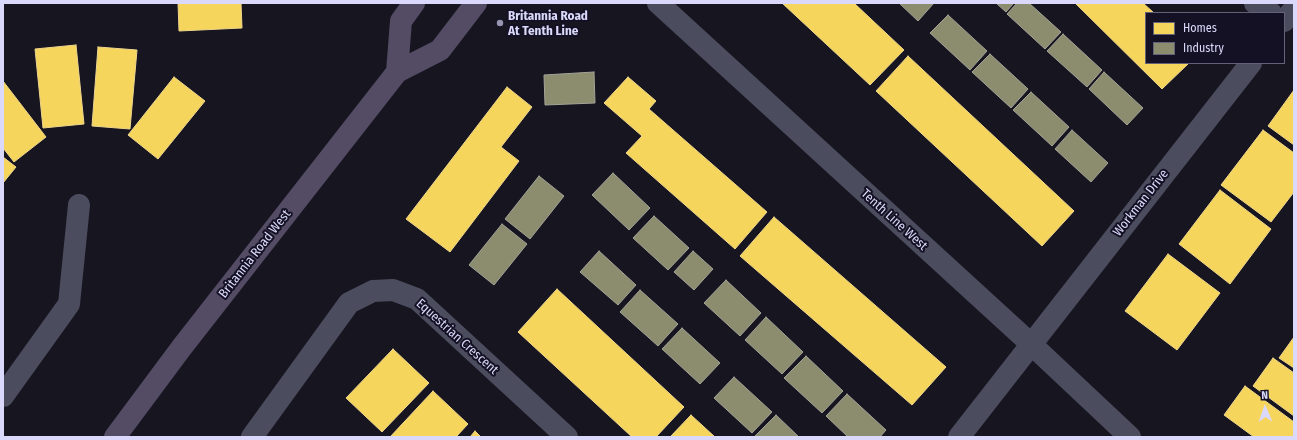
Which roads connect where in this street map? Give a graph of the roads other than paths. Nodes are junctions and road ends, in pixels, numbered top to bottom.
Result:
1 (414, 3) edge
2 (476, 3) edge
3 (658, 3) edge
4 (1255, 3) edge
5 (1294, 9) edge
6 (1269, 12) edge
7 (1285, 20) edge
8 (1250, 64) edge
9 (396, 72) junction
10 (79, 205) dead end
11 (1031, 344) junction
12 (3, 396) edge
13 (115, 437) edge
14 (252, 437) edge
15 (567, 437) edge
16 (959, 437) edge
17 (1130, 437) edge

1 - 9 main road
2 - 9 main road, Britannia Road West
3 - 11 street, Tenth Line West
4 - 6 street
5 - 7 street
8 - 11 street, Workman Drive
9 - 13 main road, Britannia Road West
10 - 12 street
11 - 16 street, Workman Drive
11 - 17 street, Tenth Line West
14 - 15 street, Equestrian Crescent

